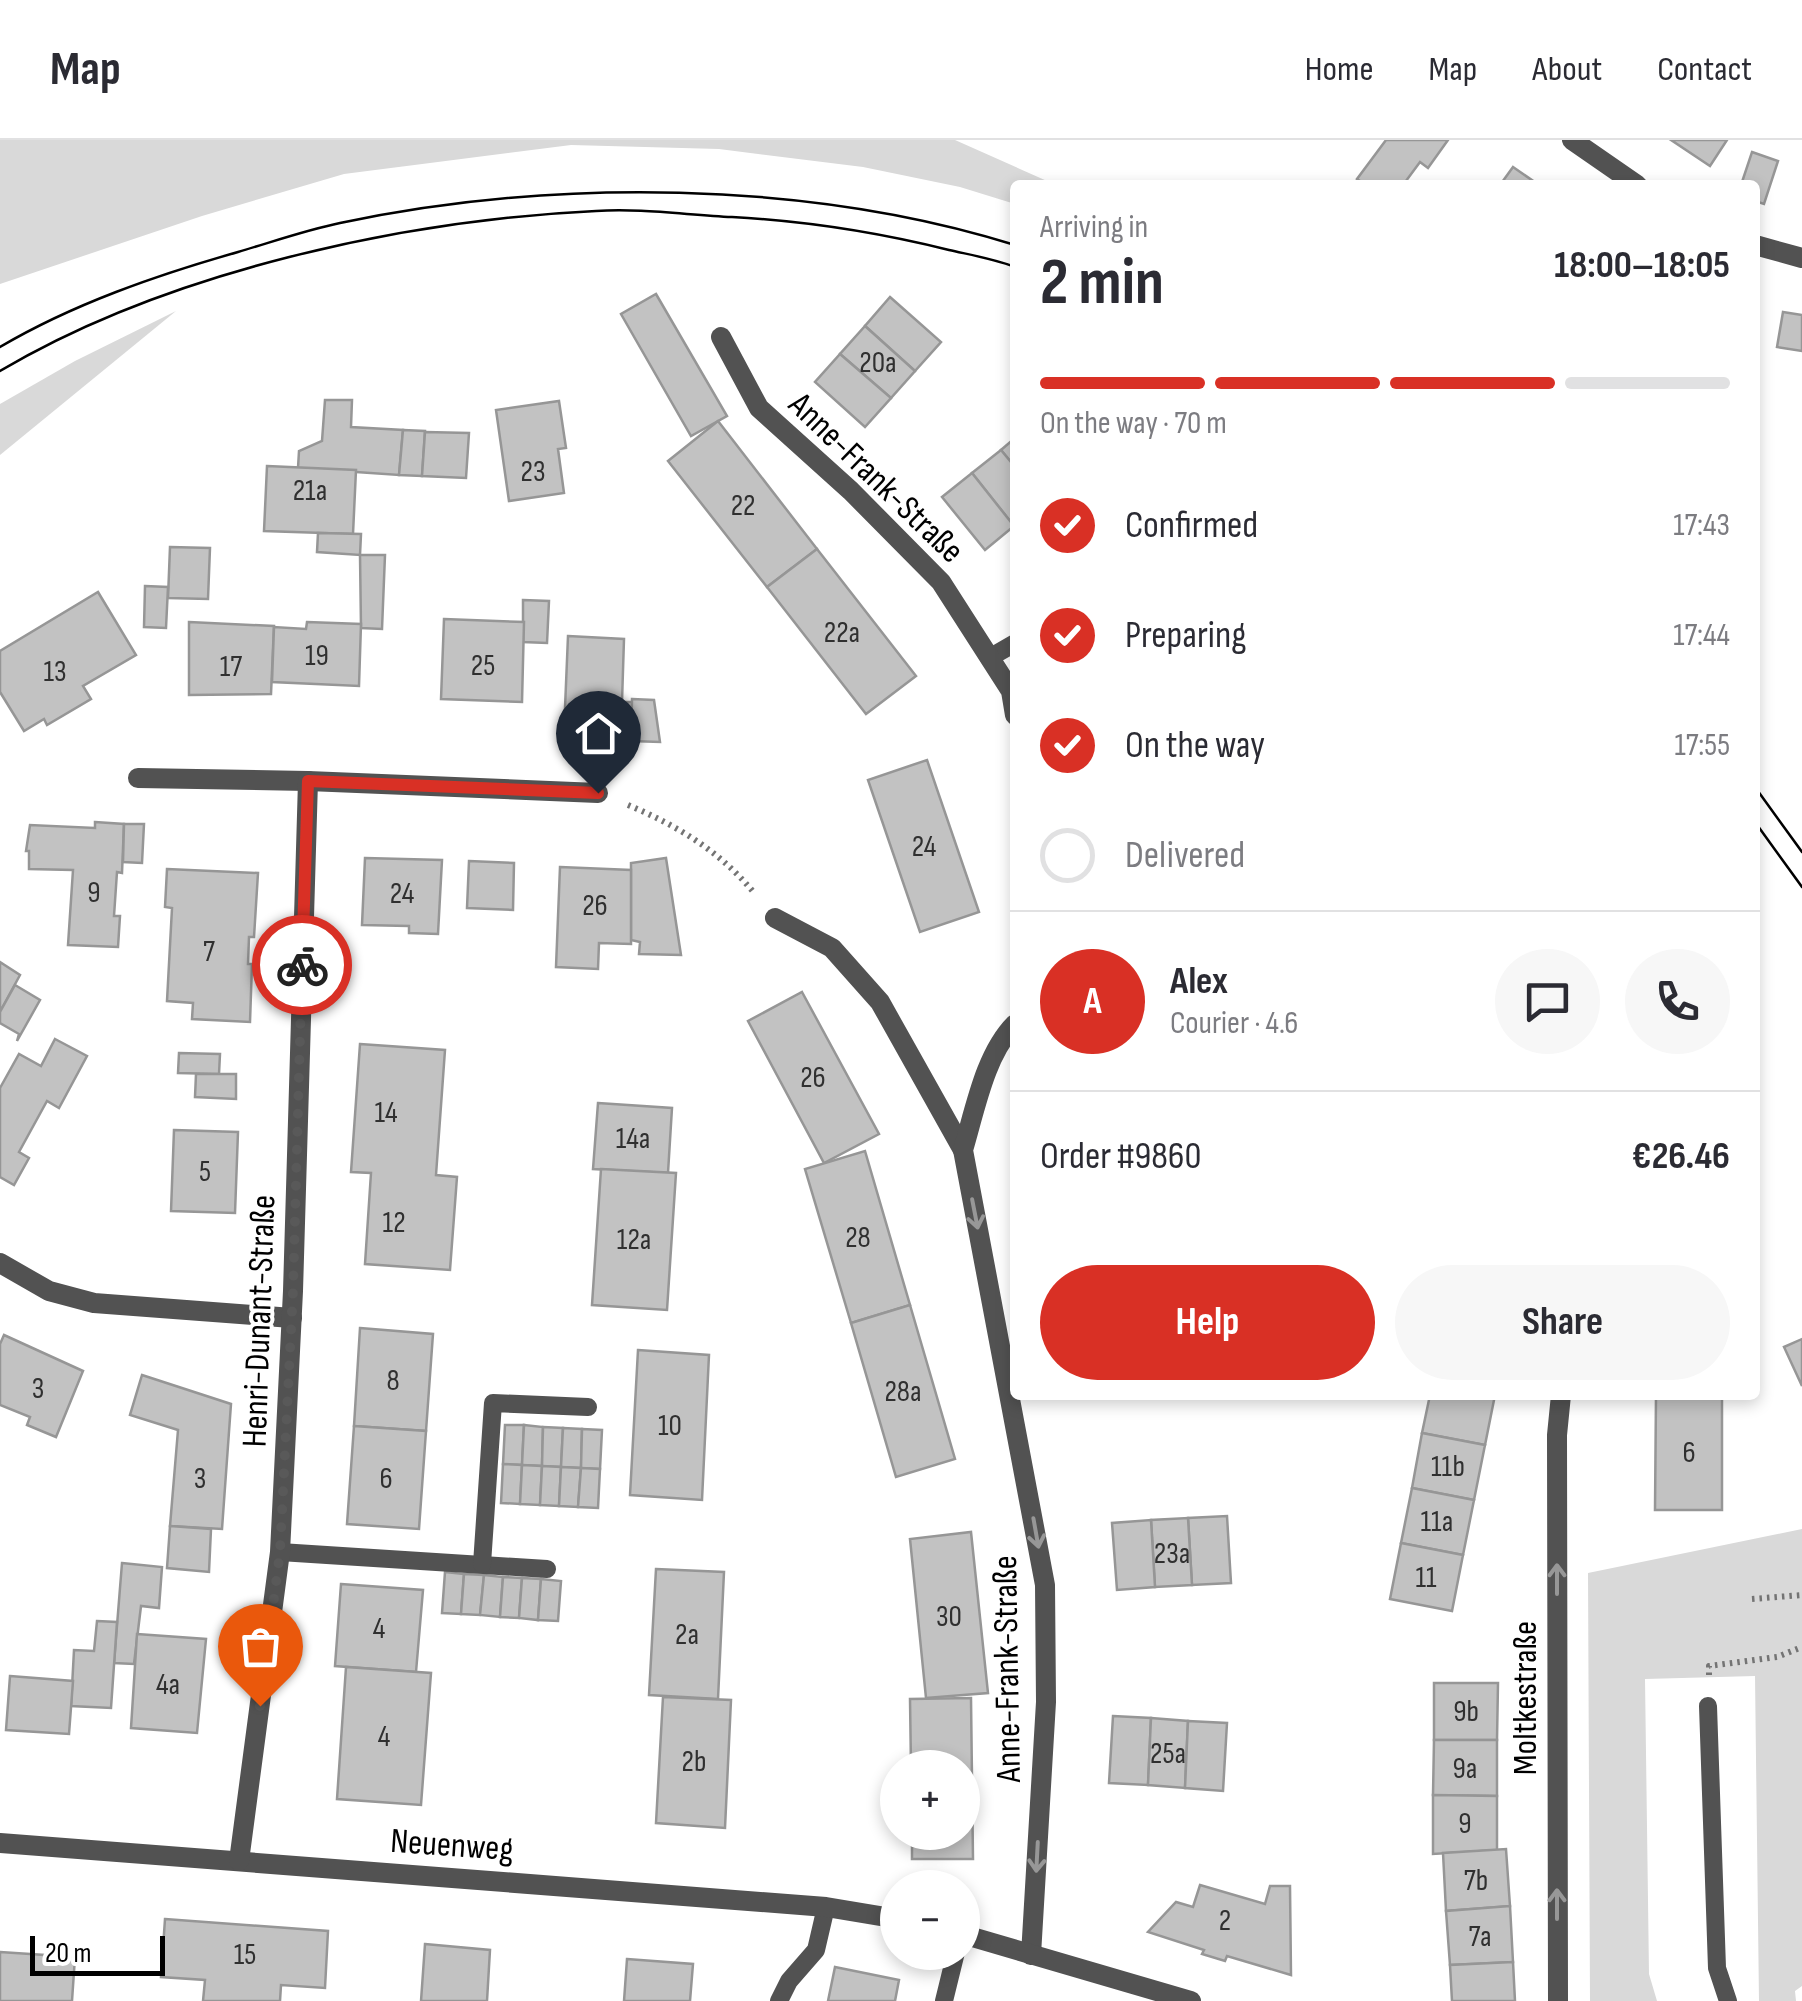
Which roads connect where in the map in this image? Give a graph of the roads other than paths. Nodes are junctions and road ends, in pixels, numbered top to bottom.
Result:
1 (1572, 140) edge
2 (1630, 180) edge
3 (1760, 245) edge
4 (1802, 258) edge
5 (721, 337) dead end
6 (1010, 646) edge
7 (989, 658) junction
8 (1010, 691) edge
9 (138, 778) dead end
10 (308, 781) junction
11 (598, 793) road end
12 (775, 918) road end
13 (1010, 1029) edge
14 (963, 1150) junction
15 (0, 1264) edge
16 (292, 1318) junction
17 (1010, 1390) edge
18 (1012, 1400) edge
19 (1560, 1400) edge
20 (588, 1407) dead end
21 (280, 1552) junction
22 (482, 1564) junction
23 (547, 1568) dead end
24 (1708, 1706) road end
25 (0, 1843) edge
26 (239, 1861) junction
27 (826, 1908) junction
28 (880, 1916) edge
29 (980, 1939) edge
30 (1031, 1955) junction
31 (952, 1970) edge
32 (778, 2001) edge
33 (944, 2001) edge
34 (1191, 2001) edge
35 (1558, 2001) edge
36 (1728, 2001) edge

1 - 2 street
3 - 4 street
5 - 7 street, Anne-Frank-Straße
6 - 7 lane
7 - 8 street, Anne-Frank-Straße
9 - 10 street
10 - 11 street
10 - 16 street, Henri-Dunant-Straße
12 - 14 street, Anne-Frank-Straße
13 - 14 street, Anne-Frank-Straße
14 -> 17 street, Anne-Frank-Straße
15 - 16 street
16 - 21 street, Henri-Dunant-Straße
18 -> 30 street, Anne-Frank-Straße
35 -> 19 street, Moltkestraße
20 - 22 lane
21 - 22 lane
21 - 26 street, Henri-Dunant-Straße
22 - 23 lane
24 - 36 lane
25 - 26 street, Neuenweg
26 - 27 street, Neuenweg
27 - 28 street, Neuenweg
27 - 32 lane
29 - 30 street
30 - 34 street
31 - 33 lane

